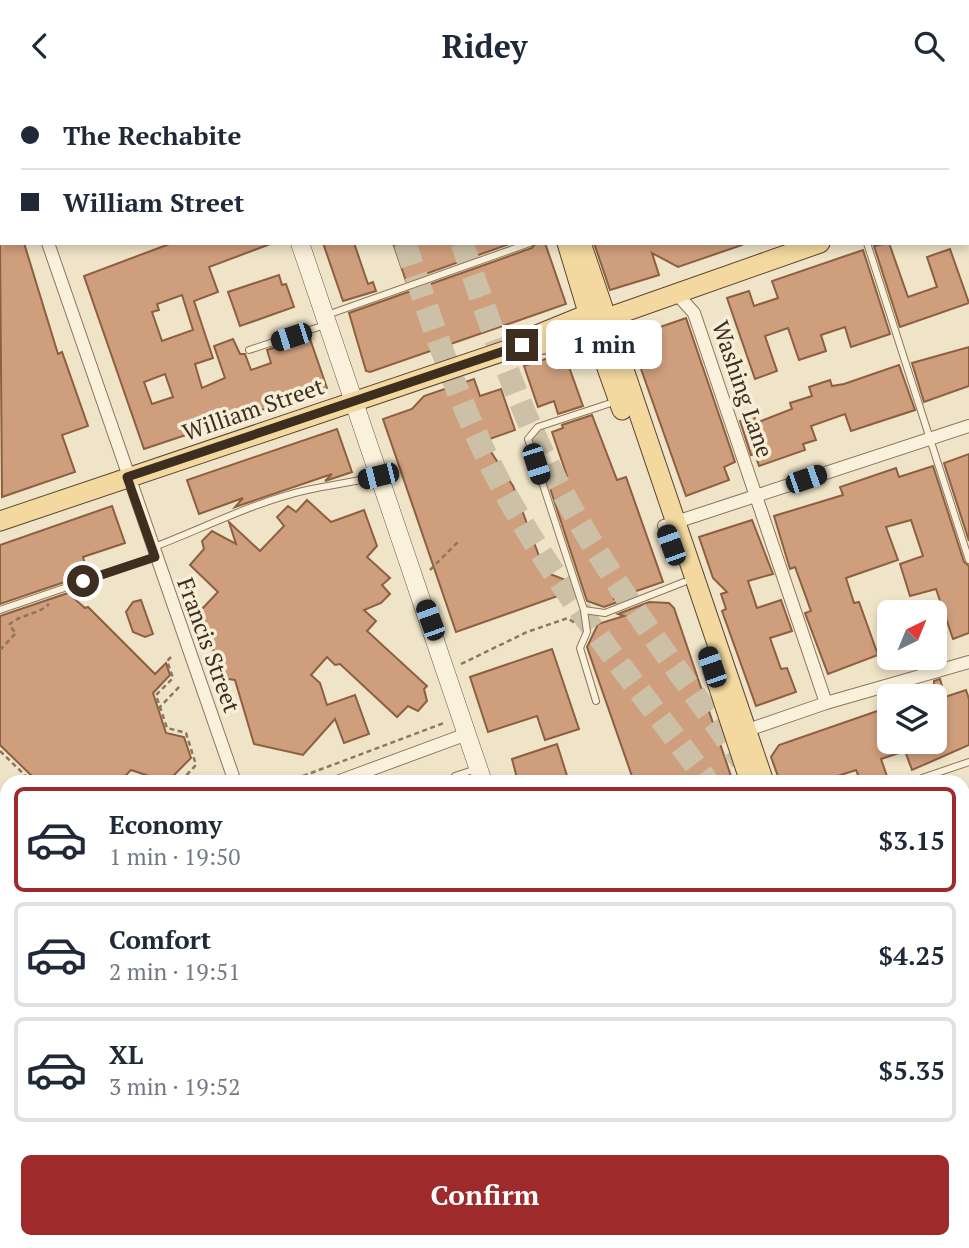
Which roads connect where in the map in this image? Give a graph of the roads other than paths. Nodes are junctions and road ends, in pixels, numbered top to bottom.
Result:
1 (49, 245) edge
2 (300, 245) edge
3 (525, 245) edge
4 (568, 245) edge
5 (581, 245) edge
6 (814, 245) edge
7 (868, 245) edge
8 (676, 293) junction
9 (596, 320) junction
10 (326, 321) junction
11 (249, 350) dead end
12 (619, 400) junction
13 (353, 401) junction
14 (969, 426) edge
15 (931, 438) junction
16 (378, 476) junction
17 (127, 477) junction
18 (756, 496) junction
19 (0, 521) edge
20 (669, 524) junction
21 (153, 552) junction
22 (969, 560) edge
23 (684, 582) junction
24 (0, 610) edge
25 (584, 610) junction
26 (969, 662) edge
27 (596, 701) dead end
28 (826, 703) junction
29 (741, 733) junction
30 (467, 734) junction
31 (969, 762) edge
32 (233, 775) edge
33 (356, 775) edge
34 (480, 775) edge
35 (749, 775) edge
36 (761, 775) edge
37 (931, 775) edge

1 - 17 street, Francis Street
2 - 10 street
3 - 10 lane
4 - 9 main road
5 - 9 main road
6 - 8 main road, William Street
7 - 15 lane
8 - 9 main road, William Street
8 - 18 street, Washing Lane
9 - 12 main road
9 - 13 main road, William Street
9 - 20 main road
10 - 11 lane
10 - 13 street
12 - 20 main road
12 - 25 lane
13 - 16 street
13 - 17 main road, William Street
14 - 15 street
15 - 18 street
15 - 22 lane
16 - 21 lane
16 - 30 street
17 - 19 main road, William Street
17 - 21 street, Francis Street
18 - 20 street
18 - 28 street, Washing Lane
20 - 23 main road
20 - 29 main road
21 - 24 lane
21 - 32 street, Francis Street
23 - 25 lane
23 - 29 main road
25 - 27 lane
26 - 28 street
28 - 29 street
29 - 35 main road
29 - 36 main road
30 - 33 street
30 - 34 street
31 - 37 lane

